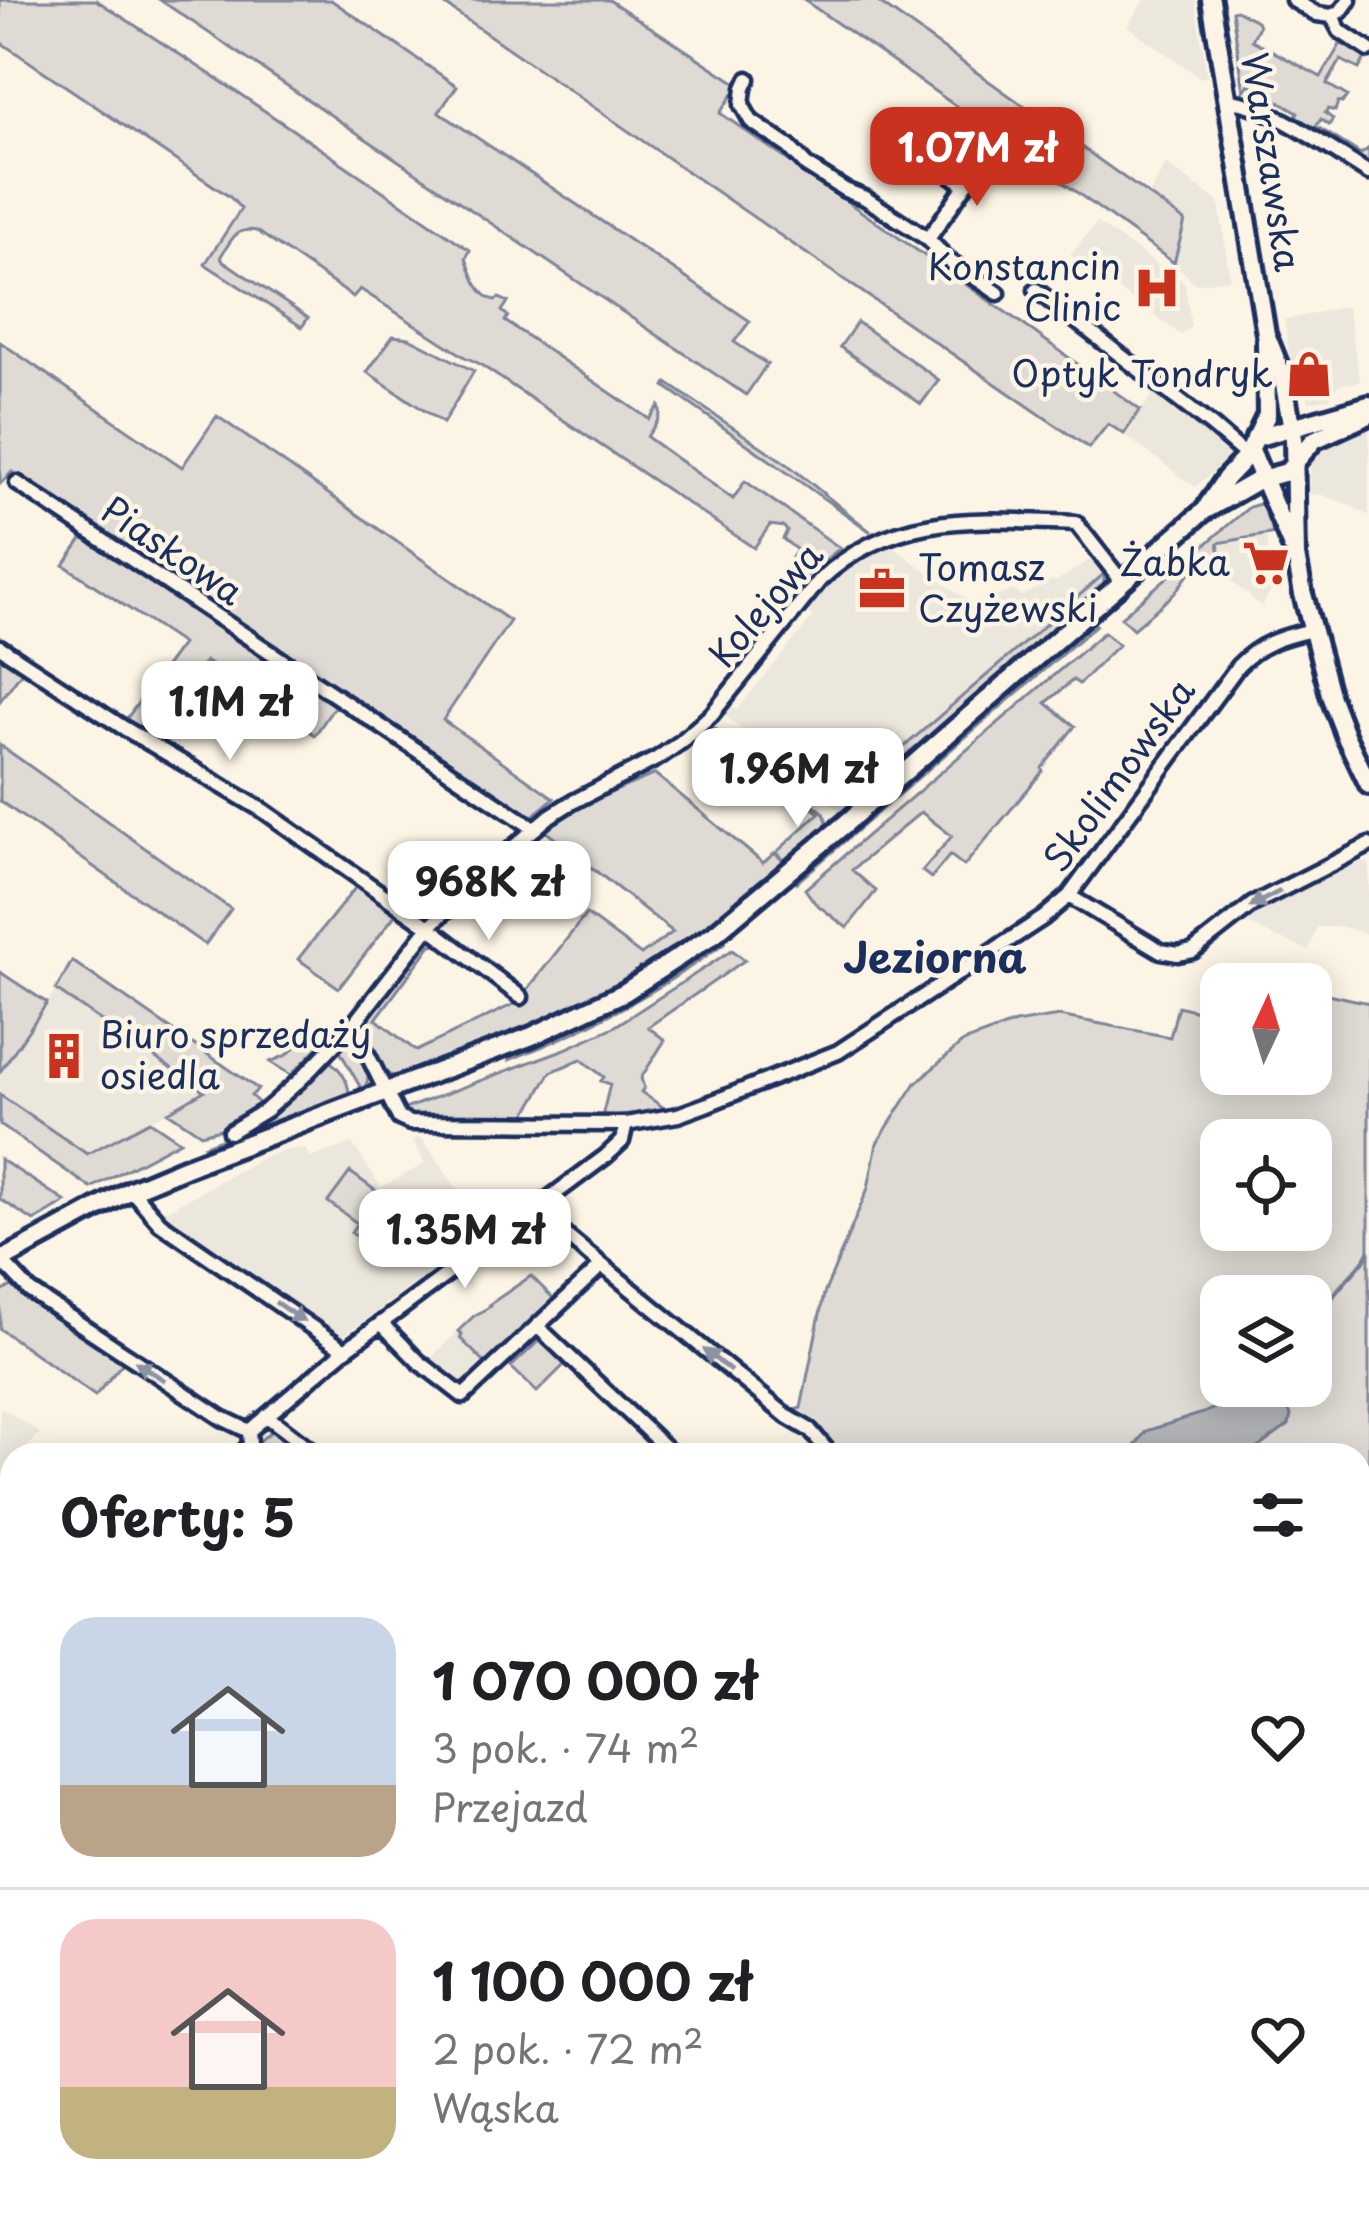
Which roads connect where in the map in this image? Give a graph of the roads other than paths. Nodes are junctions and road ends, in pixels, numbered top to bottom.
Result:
1 (1211, 0) edge
2 (1292, 0) edge
3 (1349, 0) edge
4 (1332, 16) junction
5 (1369, 50) edge
6 (748, 79) dead end
7 (1227, 101) junction
8 (995, 143) dead end
9 (915, 149) dead end
10 (1369, 173) edge
11 (965, 185) junction
12 (928, 239) junction
13 (1036, 290) dead end
14 (998, 293) dead end
15 (1266, 334) junction
16 (1369, 405) edge
17 (1369, 415) edge
18 (1292, 427) junction
19 (1250, 448) junction
20 (1295, 464) junction
21 (1264, 478) junction
22 (16, 482) dead end
23 (1204, 511) junction
24 (1296, 556) junction
25 (1123, 583) junction
26 (1312, 630) junction
27 (0, 647) edge
28 (1369, 785) edge
29 (535, 829) junction
30 (1369, 845) edge
31 (1069, 896) junction
32 (429, 927) junction
33 (520, 997) dead end
34 (353, 1025) junction
35 (385, 1091) junction
36 (626, 1124) junction
37 (230, 1132) dead end
38 (131, 1190) junction
39 (533, 1209) junction
40 (1, 1261) edge
41 (601, 1266) junction
42 (381, 1323) junction
43 (538, 1327) junction
44 (345, 1350) junction
45 (268, 1417) junction
46 (250, 1431) junction
47 (250, 1443) edge
48 (302, 1443) edge
49 (660, 1443) edge
50 (821, 1443) edge

1 - 7 main road, Warszawska
2 - 4 street
3 - 4 street
4 - 5 street
6 - 12 street
7 - 10 street
7 - 15 main road, Warszawska
8 - 11 street
9 - 11 street
11 - 12 street
12 - 14 street
13 - 19 street
15 - 18 main road, Warszawska
15 - 19 main road, Warszawska
16 - 18 main road
17 - 20 main road
18 - 19 main road
18 - 20 main road, Warszawska
19 - 21 main road
19 - 23 main road
20 - 21 main road
20 - 24 main road
21 - 23 main road
21 - 24 main road
22 - 29 street, Piaskowa
23 - 25 main road
24 - 26 main road
25 - 29 street, Kolejowa
25 - 35 main road
26 - 28 main road
26 - 31 street, Skolimowska
27 - 32 street
29 - 32 street, Kolejowa
30 -> 31 street
31 - 36 street, Skolimowska
32 - 33 street
32 - 34 street, Kolejowa
34 - 35 street, Skolimowska
34 - 37 street, Kolejowa
35 - 36 street, Skolimowska
35 - 38 main road
36 - 39 street
38 - 40 main road
38 -> 44 street
39 - 41 street
39 - 42 street
46 -> 40 street
41 - 43 street
50 -> 41 street
42 - 43 street
42 - 44 street
43 - 49 street
44 - 45 street
45 - 46 street
45 - 48 street
46 - 47 street

